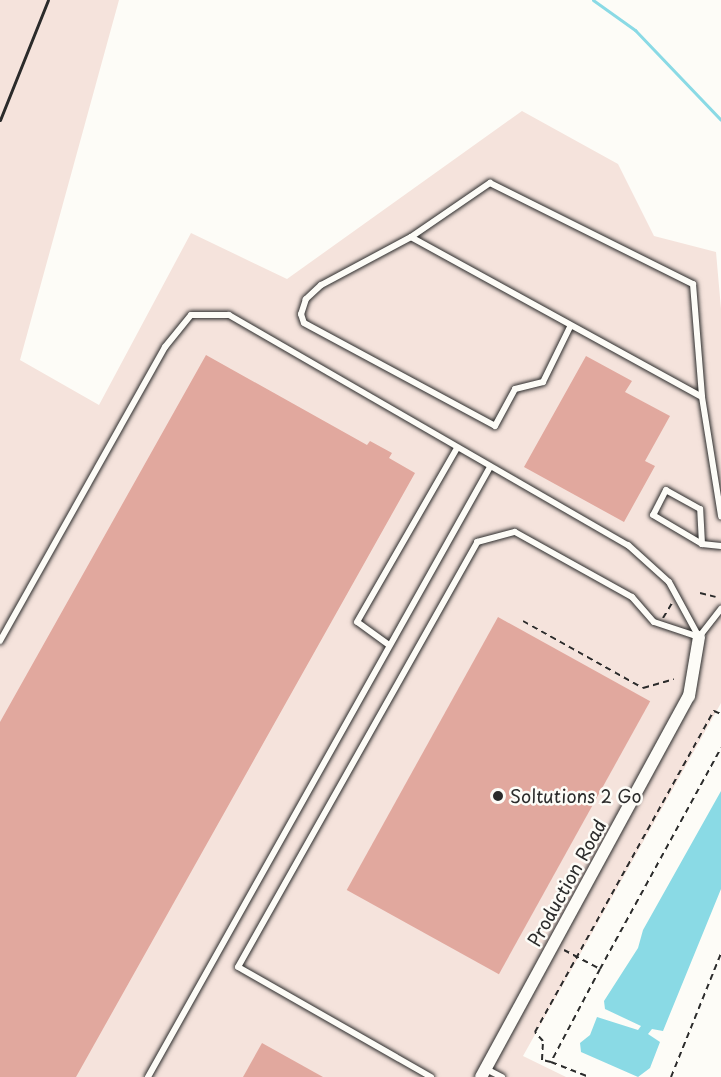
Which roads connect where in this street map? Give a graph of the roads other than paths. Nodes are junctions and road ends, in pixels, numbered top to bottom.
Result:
1 (411, 237) junction
2 (570, 327) junction
3 (702, 397) junction
4 (457, 448) junction
5 (490, 467) junction
6 (721, 516) edge
7 (702, 544) junction
8 (721, 546) edge
9 (721, 609) edge
10 (699, 637) junction
11 (0, 641) edge
12 (389, 645) junction
13 (483, 1073) edge
14 (148, 1077) edge
15 (431, 1077) edge
16 (502, 1077) edge

1 - 2 lane
1 - 2 lane
1 - 3 lane
2 - 3 lane
3 - 6 lane
4 - 5 lane
4 - 11 lane
4 - 12 lane
5 - 10 lane
5 - 12 lane
7 - 7 lane
7 - 8 lane
9 - 10 lane
10 - 13 street, Production Road
10 - 15 lane
12 - 14 lane
13 - 16 lane

